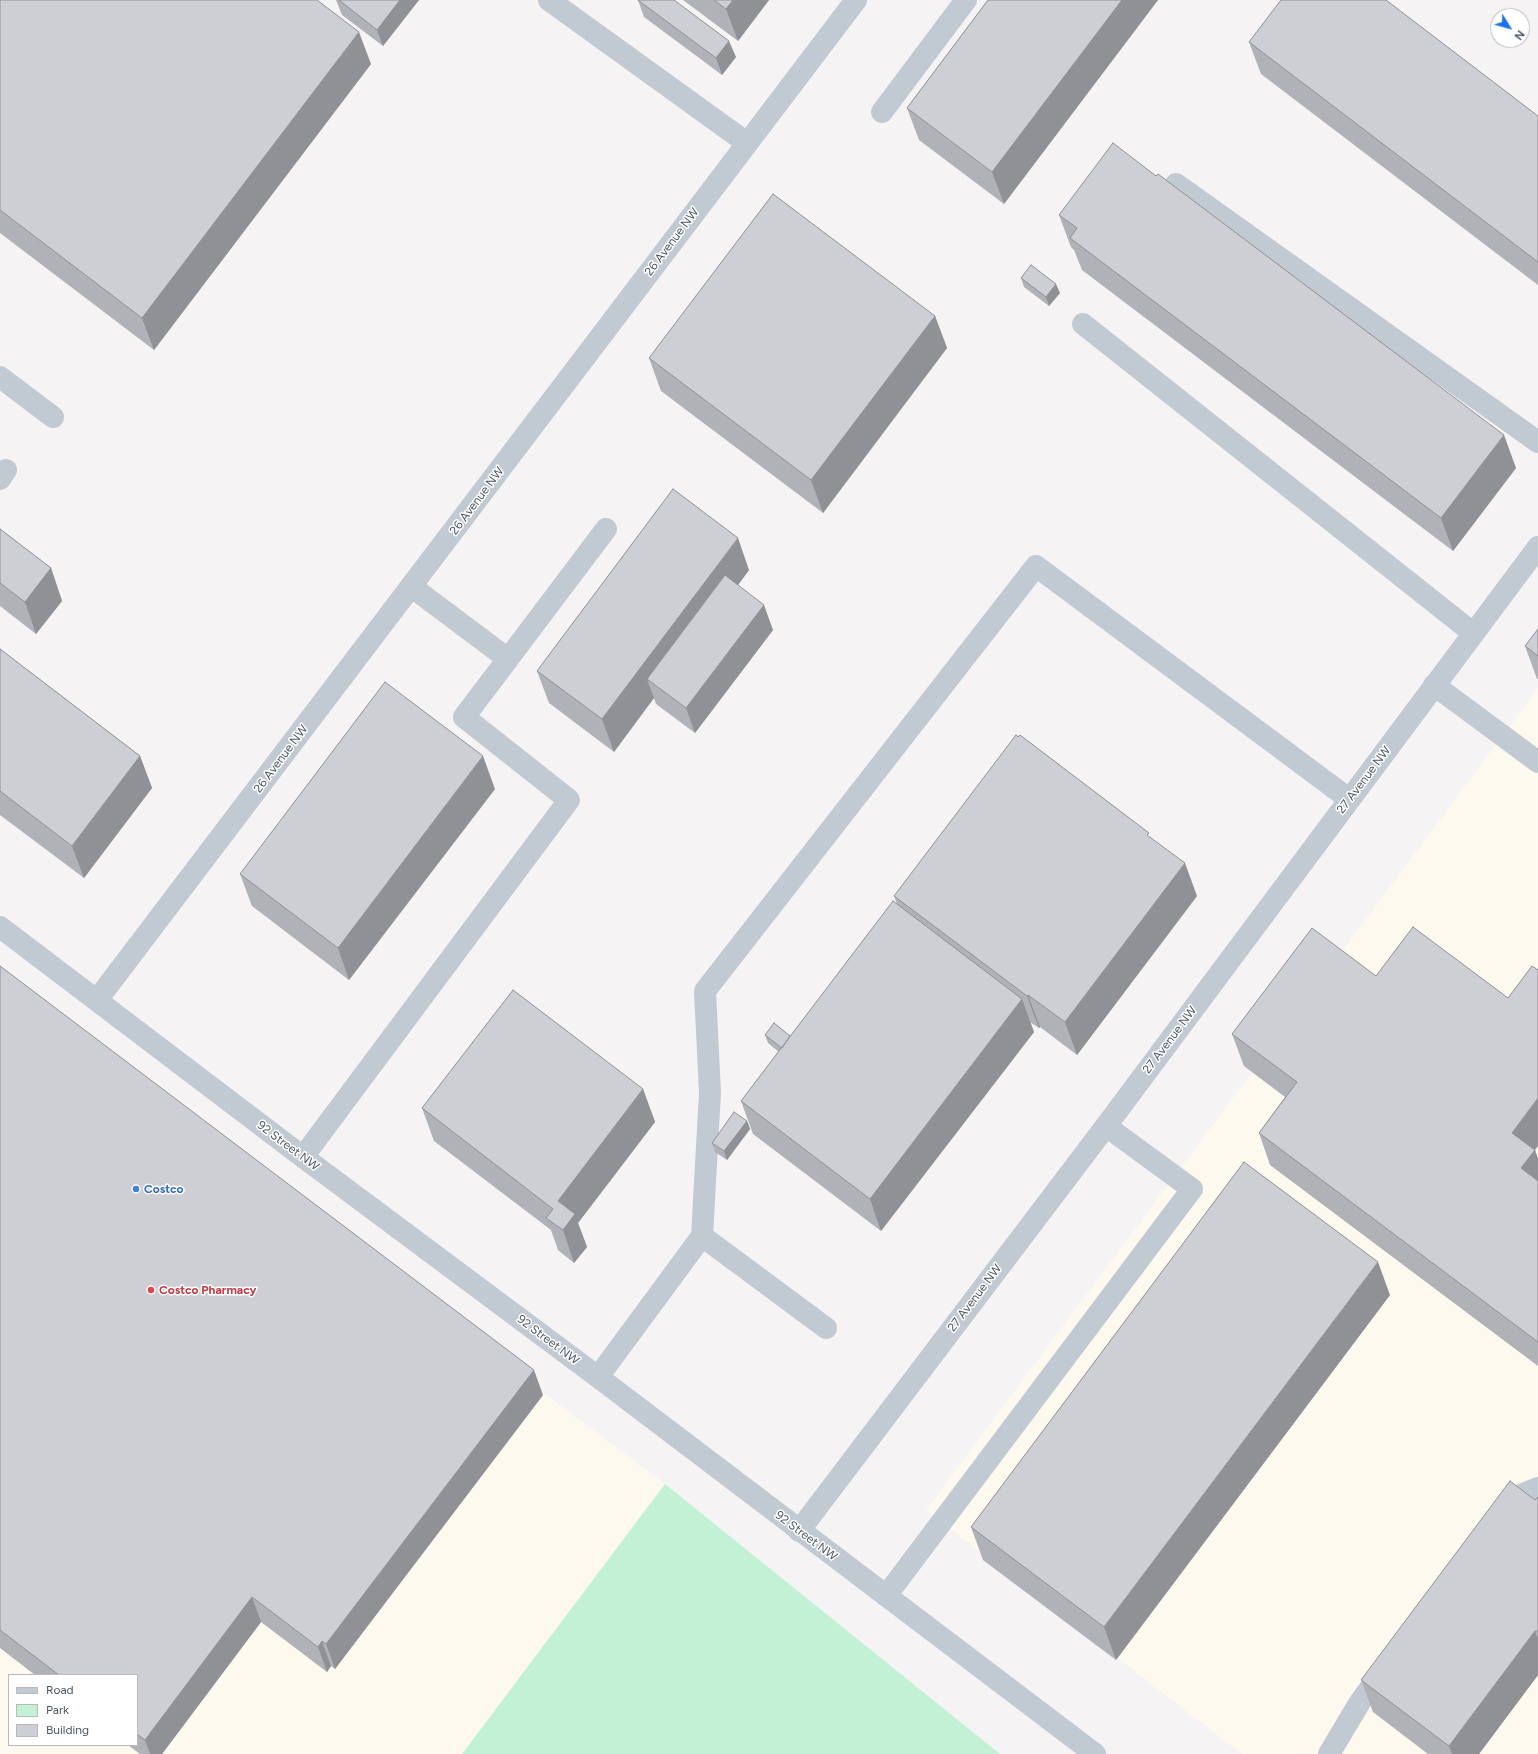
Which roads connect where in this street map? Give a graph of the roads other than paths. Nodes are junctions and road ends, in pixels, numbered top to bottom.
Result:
1 (549, 0) edge
2 (856, 0) edge
3 (966, 0) edge
4 (882, 112) dead end
5 (748, 143) junction
6 (1176, 184) dead end
7 (1083, 324) dead end
8 (0, 377) edge
9 (53, 417) dead end
10 (1538, 442) edge
11 (606, 528) dead end
12 (1538, 546) edge
13 (412, 588) junction
14 (1473, 633) junction
15 (508, 659) junction
16 (1434, 685) junction
17 (1538, 762) edge
18 (1349, 799) junction
19 (0, 927) edge
20 (97, 1000) junction
21 (1106, 1126) junction
22 (303, 1157) junction
23 (702, 1236) junction
24 (826, 1328) dead end
25 (598, 1377) junction
26 (1538, 1488) edge
27 (1490, 1530) edge
28 (799, 1531) junction
29 (886, 1596) junction
30 (1398, 1651) edge
31 (1095, 1754) edge
32 (1329, 1754) edge

1 - 5 street
2 - 5 street, 26 Avenue NW
3 - 4 street
5 - 13 street, 26 Avenue NW
6 - 10 street
7 - 14 street
8 - 9 street
11 - 15 street
12 - 14 street, 27 Avenue NW
13 - 15 street
13 - 20 street, 26 Avenue NW
14 - 16 street, 27 Avenue NW
15 - 22 street
16 - 17 street
16 - 18 street, 27 Avenue NW
18 - 21 street, 27 Avenue NW
18 - 23 street
19 - 20 street, 92 Street NW
20 - 22 street, 92 Street NW
21 - 28 street, 27 Avenue NW
21 - 29 street
22 - 25 street, 92 Street NW
23 - 24 street
23 - 25 street
25 - 28 street, 92 Street NW
26 - 27 street
28 - 29 street, 92 Street NW
29 - 31 street, 92 Street NW
30 - 32 street

